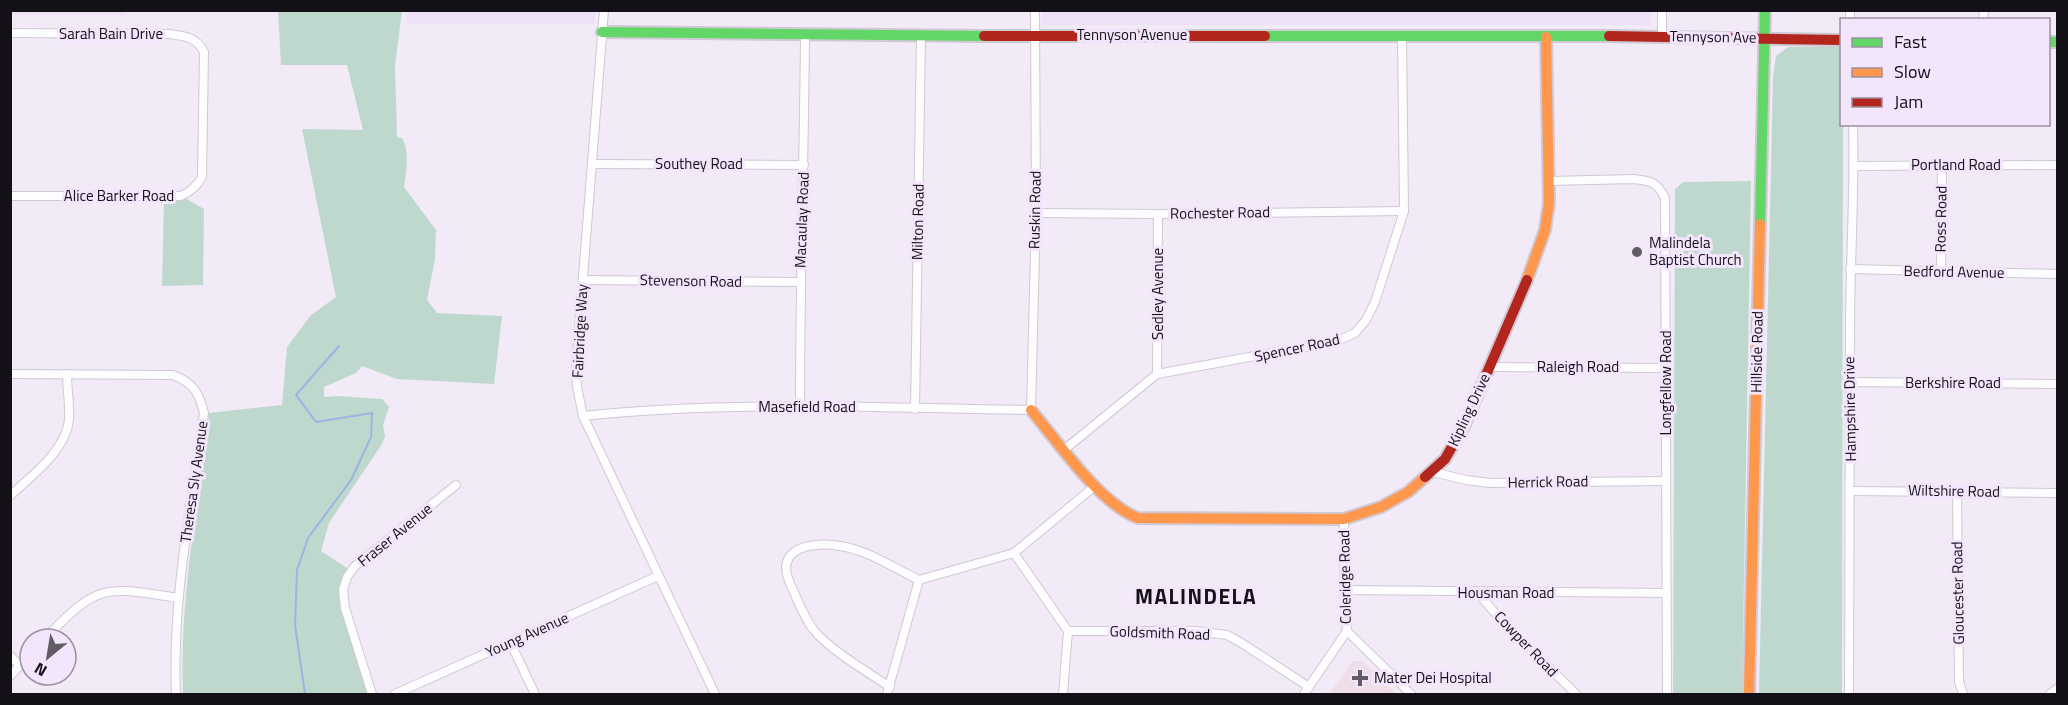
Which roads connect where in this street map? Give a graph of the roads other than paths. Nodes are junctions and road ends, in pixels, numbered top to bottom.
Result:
1 (604, 10) edge
2 (1035, 10) edge
3 (1662, 10) edge
4 (1765, 10) edge
5 (602, 32) junction
6 (10, 33) edge
7 (805, 35) junction
8 (1402, 35) junction
9 (921, 36) junction
10 (1035, 36) junction
11 (1662, 36) junction
12 (1546, 37) junction
13 (1765, 38) junction
14 (1840, 40) edge
15 (204, 52) joint
16 (1853, 126) edge
17 (593, 164) junction
18 (804, 165) junction
19 (1942, 165) junction
20 (2058, 165) edge
21 (1854, 166) junction
22 (1549, 181) junction
23 (10, 196) edge
24 (1404, 211) junction
25 (1036, 213) junction
26 (1158, 214) junction
27 (1850, 268) junction
28 (1941, 272) junction
29 (2058, 274) edge
30 (583, 280) junction
31 (800, 282) junction
32 (1489, 367) junction
33 (1667, 368) junction
34 (10, 374) edge
35 (67, 374) junction
36 (1157, 374) junction
37 (1849, 382) junction
38 (2058, 384) edge
39 (800, 406) junction
40 (915, 409) junction
41 (1031, 410) junction
42 (583, 416) junction
43 (1065, 449) junction
44 (1433, 472) junction
45 (1665, 481) junction
46 (456, 485) dead end
47 (1095, 486) junction
48 (1851, 490) junction
49 (1957, 491) junction
50 (2058, 493) edge
51 (10, 496) edge
52 (1344, 519) junction
53 (1014, 553) junction
54 (658, 576) junction
55 (919, 580) junction
56 (1344, 590) junction
57 (1478, 593) junction
58 (1667, 593) junction
59 (178, 598) junction
60 (57, 627) edge
61 (1068, 630) junction
62 (1347, 631) junction
63 (510, 642) junction
64 (2058, 688) edge
65 (889, 691) edge
66 (1307, 691) edge
67 (176, 694) edge
68 (372, 694) edge
69 (395, 694) edge
70 (535, 694) edge
71 (715, 694) edge
72 (1063, 694) edge
73 (1411, 694) edge
74 (1576, 694) edge
75 (1667, 694) edge
76 (1749, 694) edge
77 (1850, 694) edge
78 (1963, 694) edge
79 (2050, 694) edge

1 - 5 street, Fairbridge Way
2 - 10 street, Ruskin Road
3 - 11 street
4 - 13 street, Hillside Road
5 - 7 street, Tennyson Avenue
5 - 17 street, Fairbridge Way
6 - 15 street, Sarah Bain Drive
7 - 9 street, Tennyson Avenue
7 - 18 street, Macaulay Road
8 - 10 street, Tennyson Avenue
8 - 12 street, Tennyson Avenue
8 - 24 street, Spencer Road
9 - 10 street, Tennyson Avenue
9 - 40 street, Milton Road
10 - 25 street, Ruskin Road
11 - 12 street, Tennyson Avenue
11 - 13 street, Tennyson Ave
12 - 22 street, Kipling Drive
13 - 14 street, Tennyson Ave
13 - 76 street, Hillside Road
15 - 23 street, Alice Barker Road
16 - 21 street, Hampshire Drive
17 - 18 street, Southey Road
17 - 30 street, Fairbridge Way
18 - 31 street, Macaulay Road
19 - 20 street, Portland Road
19 - 21 street, Portland Road
19 - 28 street, Ross Road
21 - 27 street, Hampshire Drive
22 - 32 street, Kipling Drive
22 - 33 street, Longfellow Road
24 - 26 street, Rochester Road
24 - 36 street, Spencer Road
25 - 26 street, Rochester Road
25 - 41 street, Ruskin Road
26 - 36 street, Sedley Avenue
27 - 28 street, Bedford Avenue
27 - 37 street, Hampshire Drive
28 - 29 street, Bedford Avenue
30 - 31 street, Stevenson Road
30 - 42 street, Fairbridge Way
31 - 39 street, Macaulay Road
32 - 33 street, Raleigh Road
32 - 44 street, Kipling Drive
33 - 45 street, Longfellow Road
34 - 35 street, Theresa Sly Avenue
35 - 51 street
35 - 59 street, Theresa Sly Avenue
36 - 43 street, Spencer Road
37 - 38 street, Berkshire Road
37 - 48 street, Hampshire Drive
39 - 40 street, Masefield Road
39 - 42 street, Masefield Road
40 - 41 street, Masefield Road
41 - 43 street, Kipling Drive
42 - 54 street, Fairbridge Way
43 - 47 street, Kipling Drive
44 - 45 street, Herrick Road
44 - 52 street, Kipling Drive
45 - 58 street, Longfellow Road
46 - 68 street, Fraser Avenue
47 - 52 street, Kipling Drive
47 - 53 street
48 - 49 street, Wiltshire Road
48 - 77 street, Hampshire Drive
49 - 50 street, Wiltshire Road
49 - 78 street, Gloucester Road
52 - 56 street, Coleridge Road
53 - 55 street
53 - 61 street
54 - 63 street, Young Avenue
54 - 71 street, Fairbridge Way
55 - 65 street
55 - 65 street
56 - 57 street, Housman Road
56 - 62 street, Coleridge Road
57 - 58 street, Housman Road
57 - 74 street, Cowper Road
58 - 75 street, Longfellow Road
59 - 60 street
59 - 67 street, Theresa Sly Avenue
61 - 66 street, Goldsmith Road
61 - 72 street
62 - 66 street, Coleridge Road
62 - 73 street
63 - 69 street, Young Avenue
63 - 70 street
64 - 79 street

